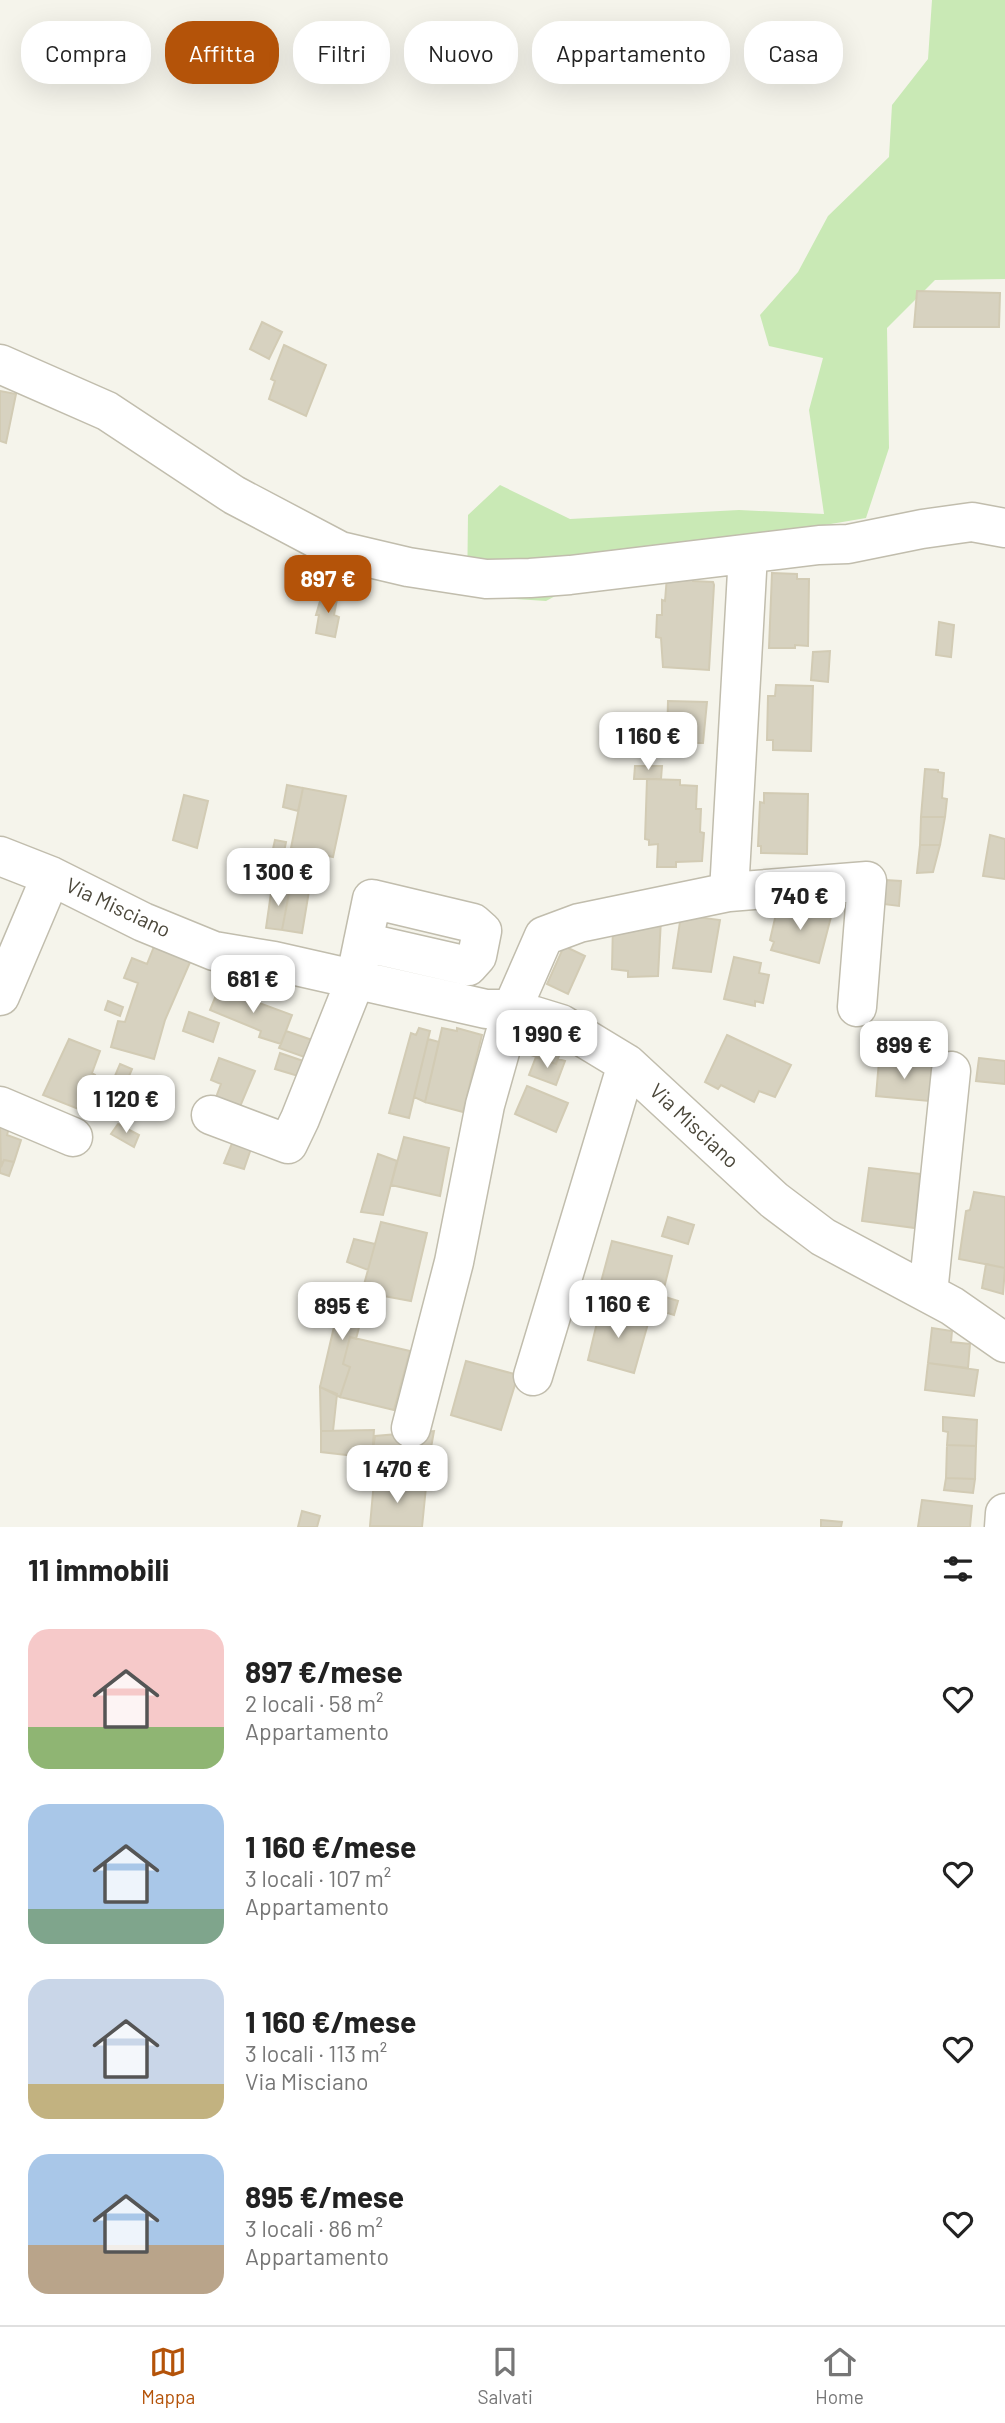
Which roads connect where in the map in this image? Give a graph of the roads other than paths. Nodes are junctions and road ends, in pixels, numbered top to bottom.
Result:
1 (0, 364) edge
2 (1005, 528) edge
3 (748, 554) junction
4 (0, 856) edge
5 (51, 876) junction
6 (729, 892) junction
7 (363, 942) dead end
8 (355, 981) junction
9 (0, 996) edge
10 (857, 1007) dead end
11 (512, 1009) junction
12 (627, 1064) junction
13 (951, 1071) dead end
14 (0, 1107) edge
15 (211, 1115) dead end
16 (73, 1137) dead end
17 (928, 1293) junction
18 (1005, 1343) edge
19 (533, 1376) dead end
20 (411, 1428) dead end
21 (1005, 1513) edge
22 (1004, 1527) edge

1 - 3 street
2 - 3 street
3 - 6 street
4 - 5 street, Via Misciano
5 - 8 street, Via Misciano
5 - 9 street
6 - 10 street
6 - 11 street
7 - 8 street
8 - 11 street, Via Misciano
8 - 15 street
11 - 12 street, Via Misciano
11 - 20 street
12 - 17 street, Via Misciano
12 - 19 street
13 - 17 street
14 - 16 street
17 - 18 street, Via Misciano
21 - 22 street

